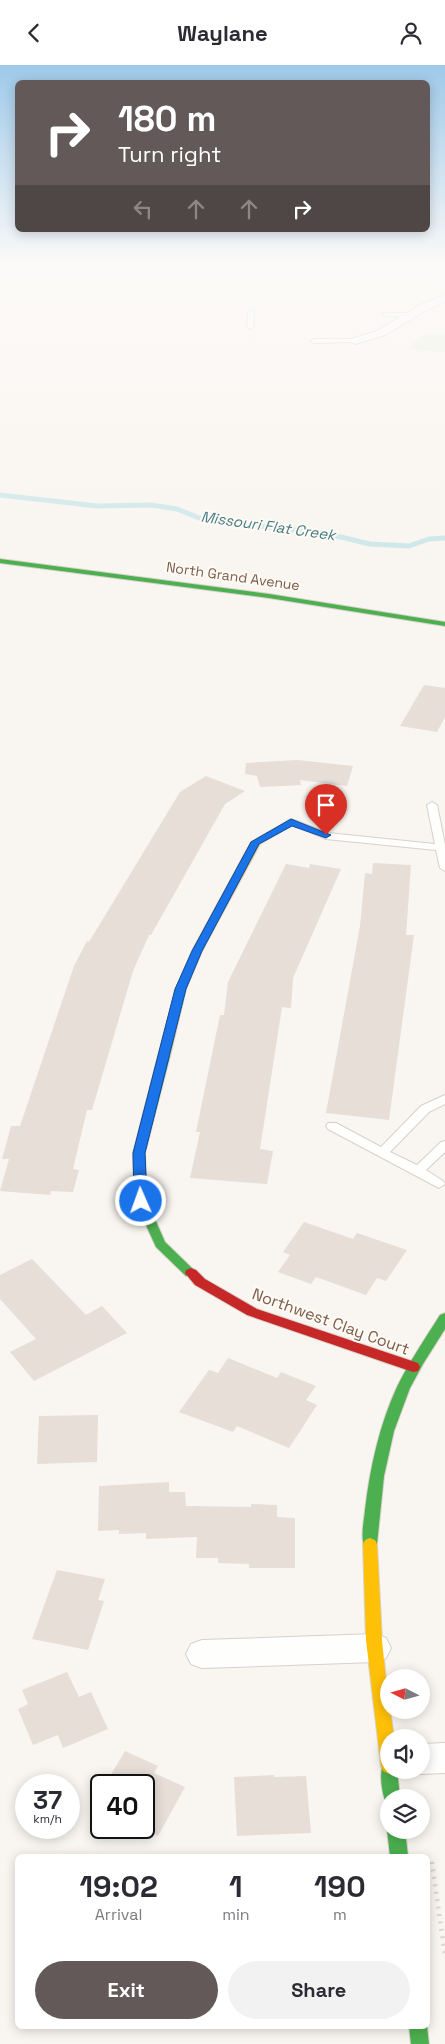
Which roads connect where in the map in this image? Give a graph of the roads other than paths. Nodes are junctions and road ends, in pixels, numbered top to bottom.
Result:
1 (0, 561) edge
2 (445, 624) edge
3 (432, 805) dead end
4 (291, 822) joint
5 (440, 847) junction
6 (445, 867) edge
7 (445, 1099) edge
8 (332, 1126) dead end
9 (445, 1145) edge
10 (383, 1152) junction
11 (418, 1171) junction
12 (439, 1184) dead end
13 (445, 1318) edge
14 (413, 1367) junction
15 (375, 1648) junction
16 (202, 1654) dead end
17 (384, 1729) edge
18 (445, 1758) edge
19 (430, 1759) edge
20 (397, 1839) edge
21 (399, 1854) edge
22 (418, 2029) edge
23 (420, 2044) edge

1 - 2 street, North Grand Avenue
3 - 5 lane
4 - 5 lane
4 - 14 street, Northwest Clay Court
5 - 6 lane
7 - 10 lane
8 - 10 lane
9 - 11 lane
10 - 11 lane
11 - 12 lane
13 - 14 street
14 - 15 street
15 - 16 street
15 - 17 street
18 - 19 street
20 - 21 street
22 - 23 street

